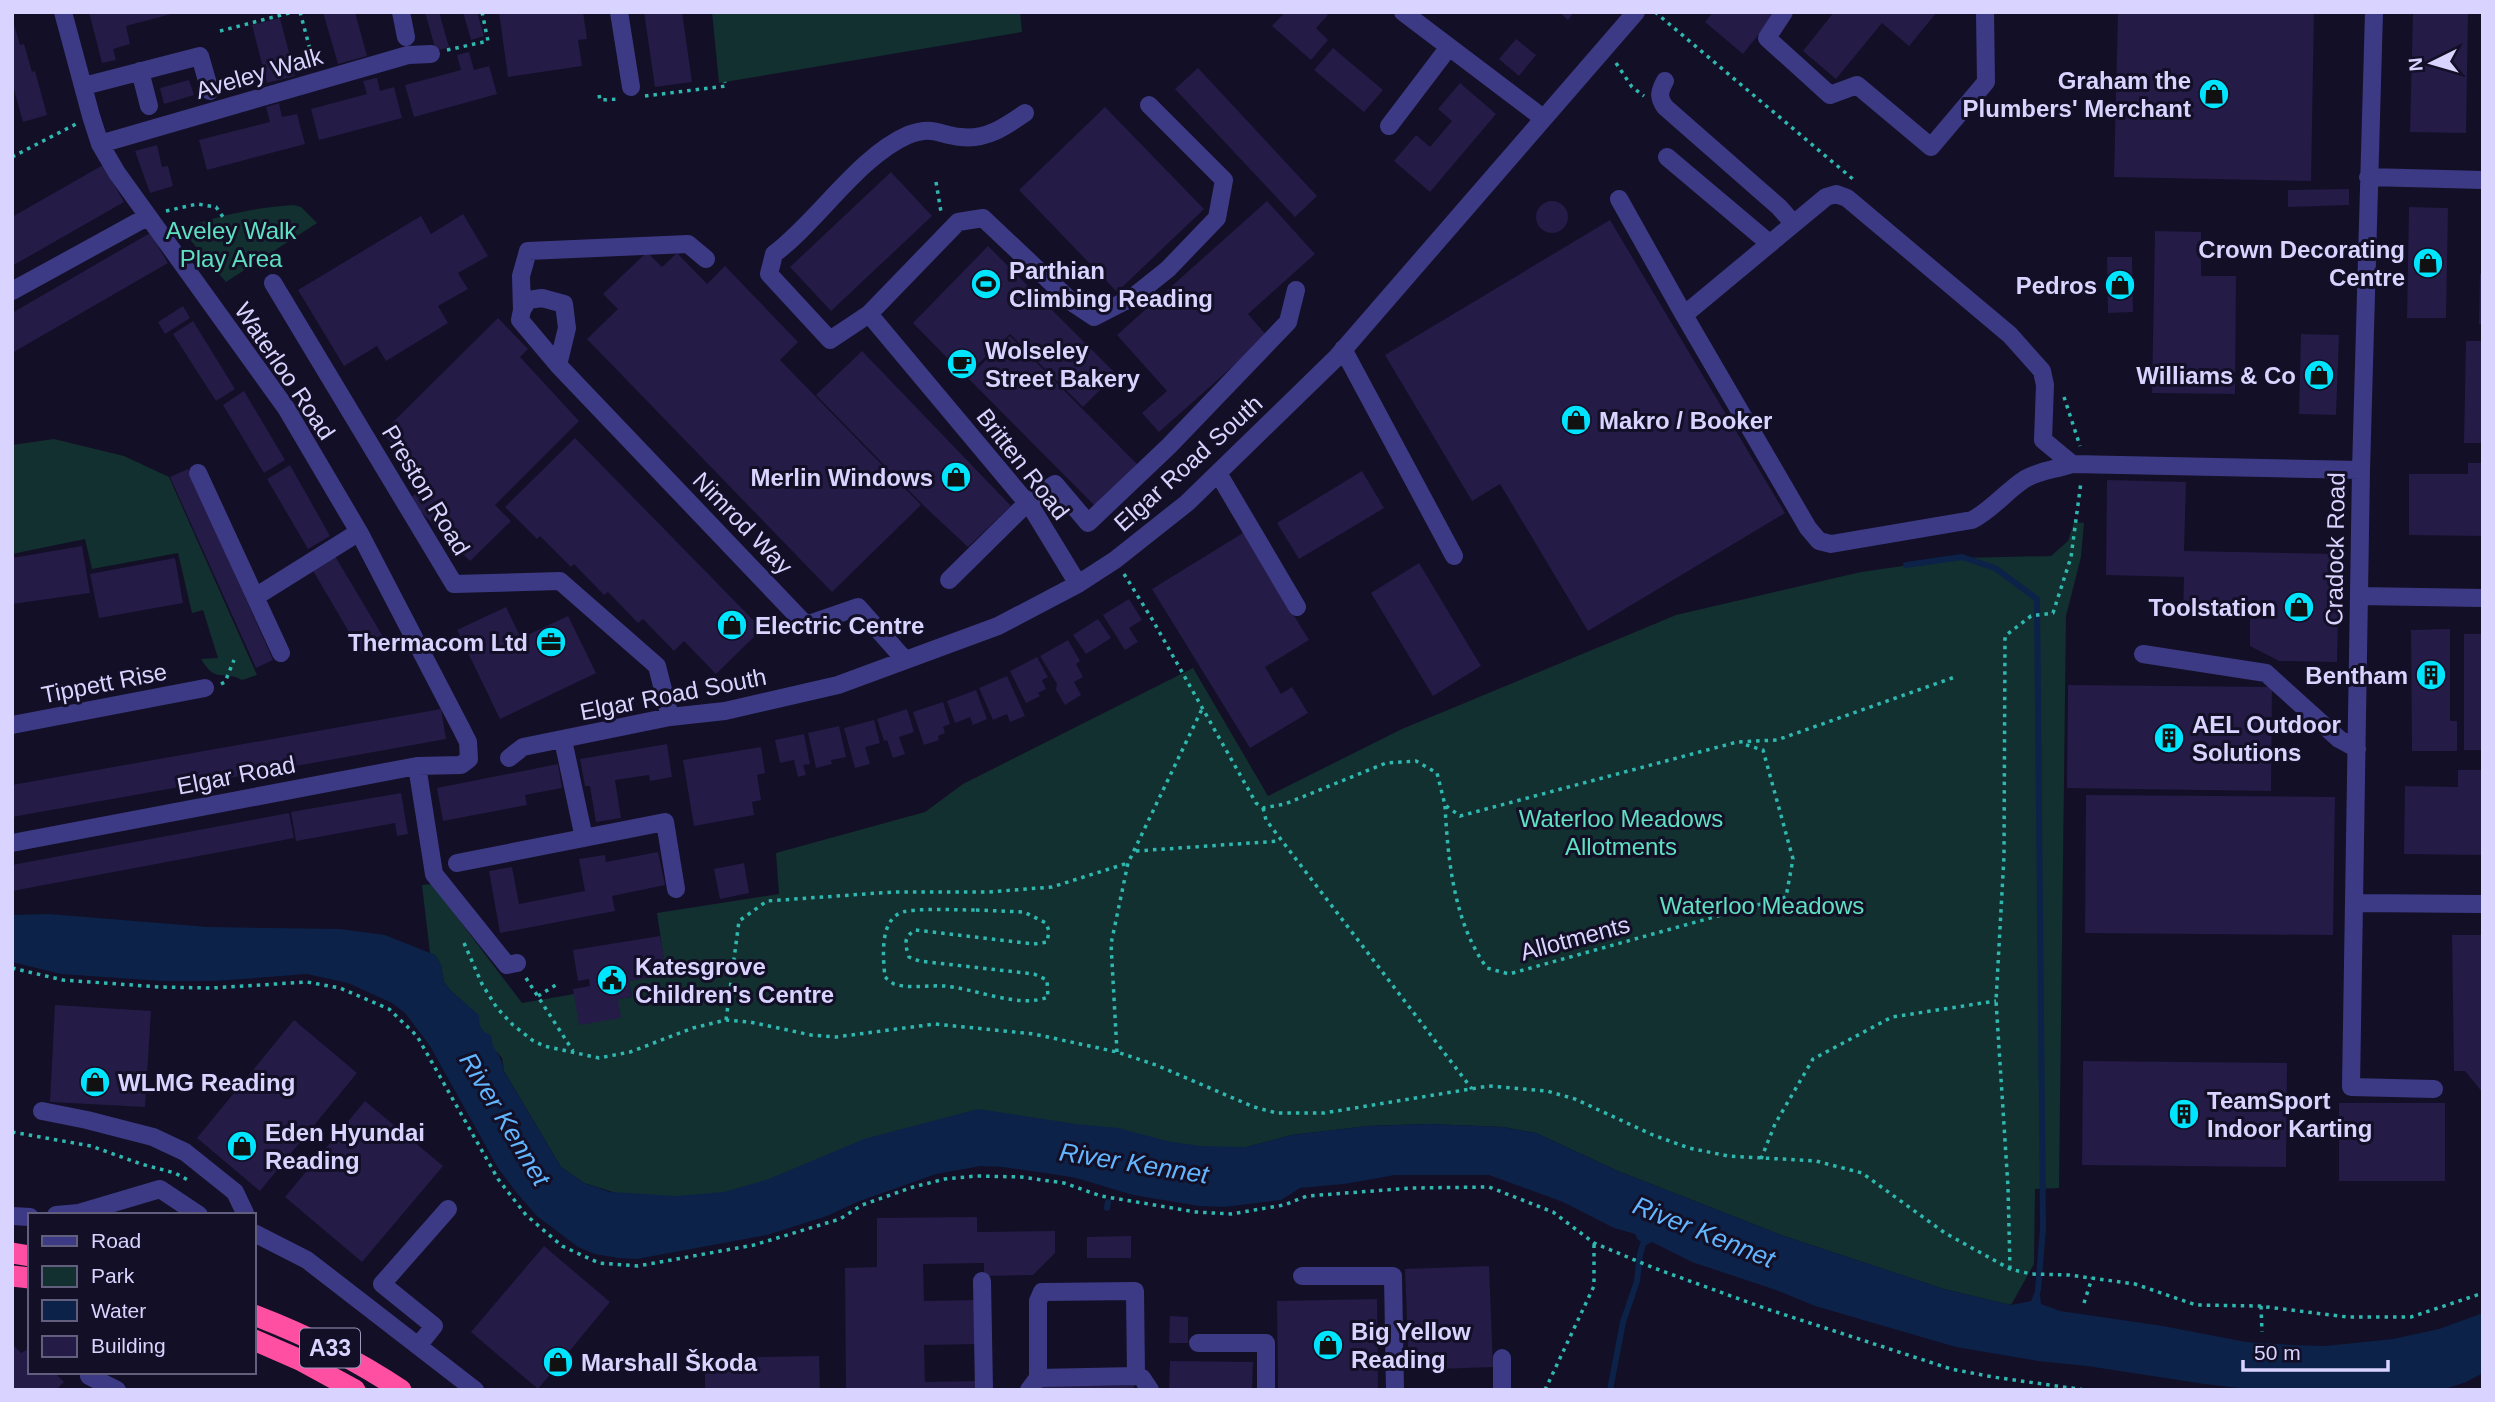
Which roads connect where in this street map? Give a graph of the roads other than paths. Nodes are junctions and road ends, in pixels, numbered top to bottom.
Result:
1 (63, 12) edge
2 (401, 12) edge
3 (619, 12) edge
4 (1404, 12) edge
5 (1784, 12) edge
6 (1985, 12) edge
7 (2374, 12) edge
8 (1627, 15) edge
9 (407, 37) dead end
10 (1449, 47) junction
11 (431, 54) road end
12 (140, 71) junction
13 (84, 86) junction
14 (1662, 89) road end
15 (210, 91) dead end
16 (631, 94) road end
17 (1149, 105) dead end
18 (149, 106) dead end
19 (1025, 113) dead end
20 (1543, 118) junction
21 (1389, 126) dead end
22 (100, 144) junction
23 (1667, 157) dead end
24 (2368, 177) junction
25 (2483, 180) edge
26 (1619, 199) dead end
27 (148, 220) junction
28 (1793, 223) junction
29 (1769, 243) junction
30 (706, 259) dead end
31 (273, 283) dead end
32 (1296, 290) dead end
33 (12, 291) edge
34 (522, 310) junction
35 (869, 314) junction
36 (1684, 316) junction
37 (1343, 349) junction
38 (558, 365) junction
39 (2072, 464) junction
40 (2361, 470) junction
41 (198, 472) dead end
42 (1218, 472) junction
43 (1027, 503) junction
44 (359, 533) junction
45 (1454, 556) dead end
46 (949, 580) dead end
47 (1078, 584) junction
48 (2359, 596) junction
49 (255, 597) junction
50 (2483, 598) edge
51 (1297, 607) dead end
52 (281, 653) dead end
53 (2143, 654) dead end
54 (905, 660) junction
55 (205, 688) road end
56 (670, 717) junction
57 (12, 725) edge
58 (563, 740) junction
59 (2357, 749) junction
60 (509, 758) dead end
61 (469, 760) joint
62 (417, 766) junction
63 (584, 838) junction
64 (12, 843) edge
65 (457, 863) dead end
66 (676, 889) dead end
67 (2355, 903) junction
68 (2483, 904) edge
69 (517, 963) road end
70 (2434, 1089) dead end
71 (42, 1111) dead end
72 (448, 1209) dead end
73 (79, 1213) edge
74 (196, 1213) edge
75 (245, 1213) edge
76 (256, 1234) edge
77 (1301, 1276) dead end
78 (982, 1281) dead end
79 (256, 1316) edge
80 (256, 1341) edge
81 (1198, 1343) dead end
82 (418, 1346) junction
83 (1502, 1359) dead end
84 (89, 1376) dead end
85 (1136, 1376) junction
86 (1034, 1384) edge
87 (117, 1390) edge
88 (355, 1390) edge
89 (401, 1390) edge
90 (475, 1390) edge
91 (984, 1390) edge
92 (1150, 1390) edge
93 (1266, 1390) edge
94 (1395, 1390) edge
95 (1502, 1390) edge

1 - 13 street, Waterloo Road
2 - 9 street
3 - 16 street
4 - 10 street
5 - 6 street
7 - 24 street, Cradock Road
8 - 20 street, Elgar Road South
10 - 20 street
10 - 21 street
11 - 22 street, Aveley Walk
12 - 13 street
12 - 15 street
12 - 18 street
13 - 22 street, Waterloo Road
14 - 28 street
17 - 35 street
19 - 35 street
20 - 37 street, Elgar Road South
22 - 27 street, Waterloo Road
23 - 29 street
24 - 25 street
24 - 40 street, Cradock Road
26 - 36 street
27 - 33 street
27 - 44 street, Waterloo Road
28 - 29 street
28 - 39 street
29 - 36 street
30 - 34 street
31 - 56 street, Preston Road
32 - 43 street
34 - 38 street, Nimrod Way
34 - 38 street
35 - 43 street, Britten Road
36 - 39 street
37 - 42 street, Elgar Road South
37 - 45 street
38 - 54 street, Nimrod Way
39 - 40 street
40 - 48 street, Cradock Road
41 - 49 street
42 - 47 street, Elgar Road South
42 - 51 street
43 - 46 street
43 - 47 street, Britten Road
44 - 49 street
44 - 61 street, Waterloo Road
47 - 54 street, Elgar Road South
48 - 50 street
48 - 59 street, Cradock Road
49 - 52 street
53 - 59 street
54 - 56 street, Elgar Road South
55 - 57 street, Tippett Rise
56 - 58 street, Elgar Road South
58 - 60 street, Elgar Road South
58 - 63 street
59 - 67 street, Cradock Road
61 - 62 street, Elgar Road
62 - 64 street, Elgar Road
62 - 69 street
63 - 65 street
63 - 66 street
67 - 68 street
67 - 70 street, Cradock Road
71 - 75 street
72 - 82 street
73 - 74 street
76 - 82 street
77 - 94 street
78 - 91 street
79 - 89 highway, A33
80 - 88 highway, A33
81 - 93 street
82 - 90 street
83 - 95 street
84 - 87 street
85 - 86 street
85 - 86 street
85 - 92 street

